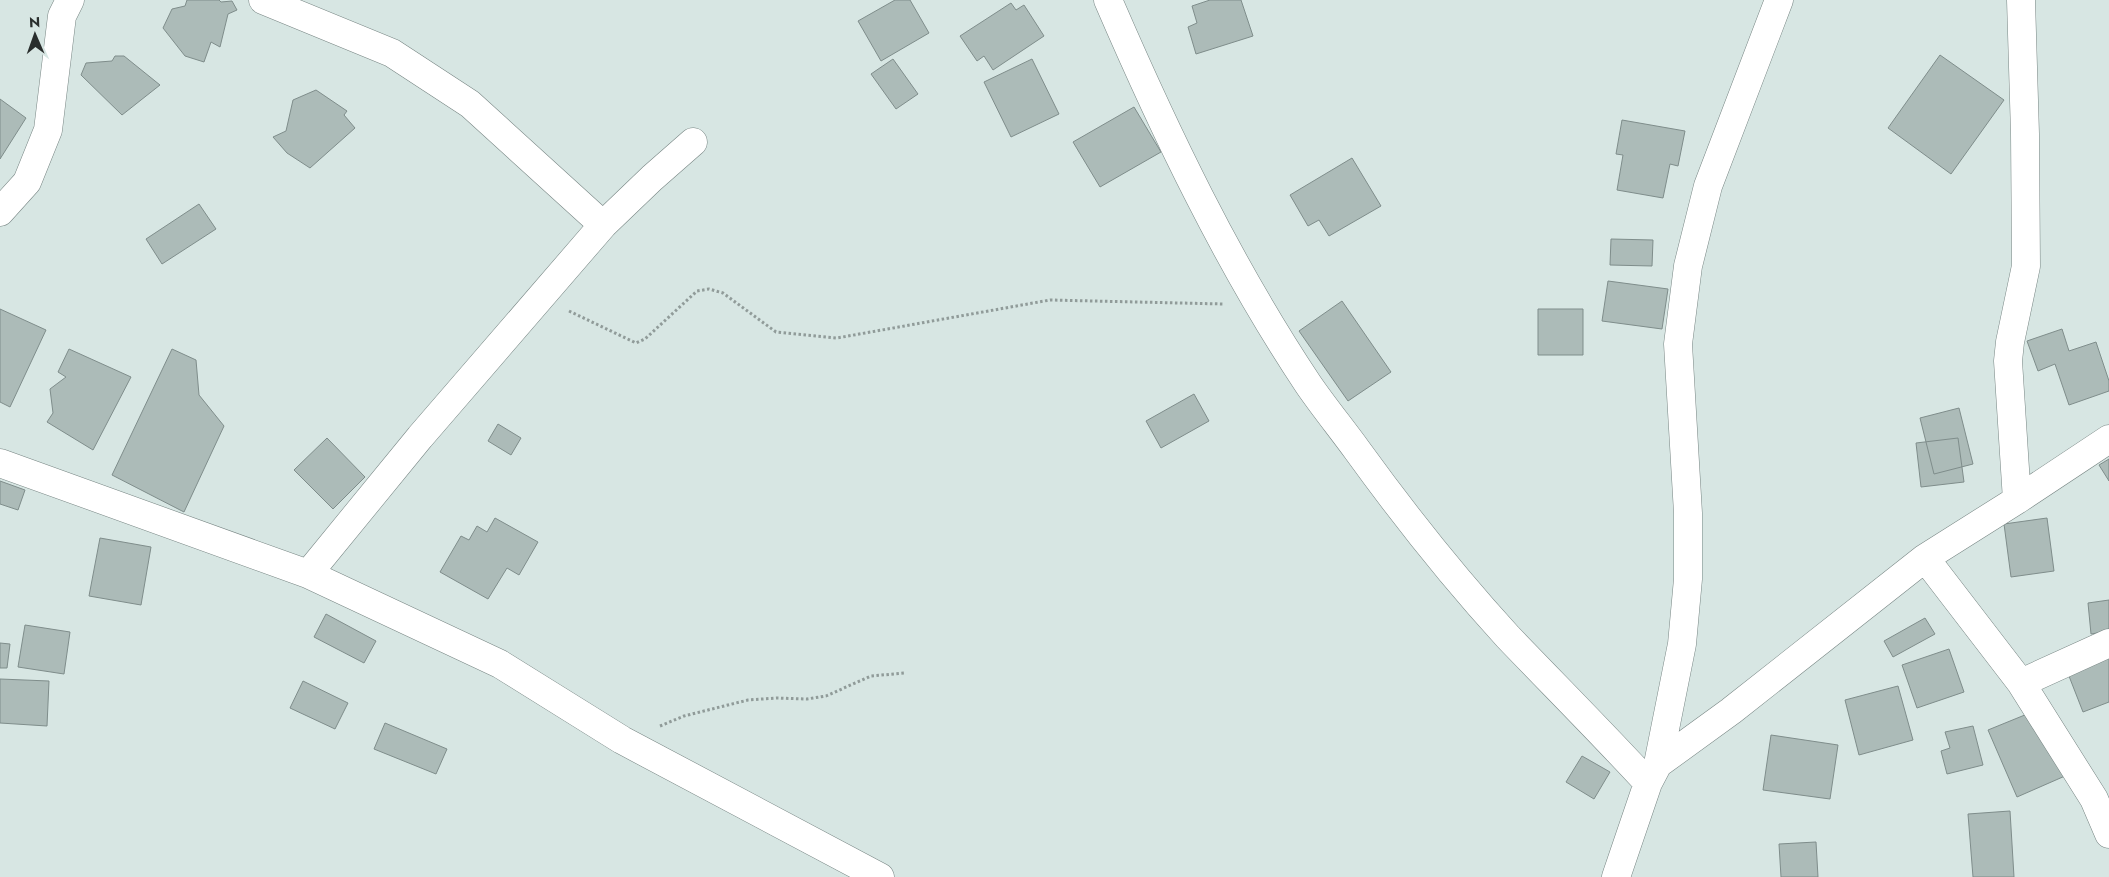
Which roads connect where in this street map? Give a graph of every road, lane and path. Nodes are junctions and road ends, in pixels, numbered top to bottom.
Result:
1 (70, 0) edge
2 (263, 0) edge
3 (1108, 0) edge
4 (1779, 0) edge
5 (2020, 0) edge
6 (693, 142) dead end
7 (0, 212) edge
8 (603, 225) junction
9 (540, 298) junction
10 (1259, 304) junction
11 (2109, 438) edge
12 (0, 463) edge
13 (2017, 500) junction
14 (1925, 558) junction
15 (308, 574) junction
16 (2109, 643) edge
17 (905, 673) dead end
18 (2021, 683) junction
19 (622, 740) junction
20 (1653, 774) junction
21 (2109, 834) edge
22 (880, 877) edge
23 (1616, 877) edge

1 - 7 street
2 - 8 street
3 - 10 street
4 - 20 street
5 - 13 street
6 - 8 street
8 - 9 street
9 - 10 path
9 - 15 street
10 - 20 street
11 - 13 street
12 - 15 street
13 - 14 street
14 - 18 street
14 - 20 street
15 - 19 street
16 - 18 street
17 - 19 path
18 - 21 street
19 - 22 street
20 - 23 street

